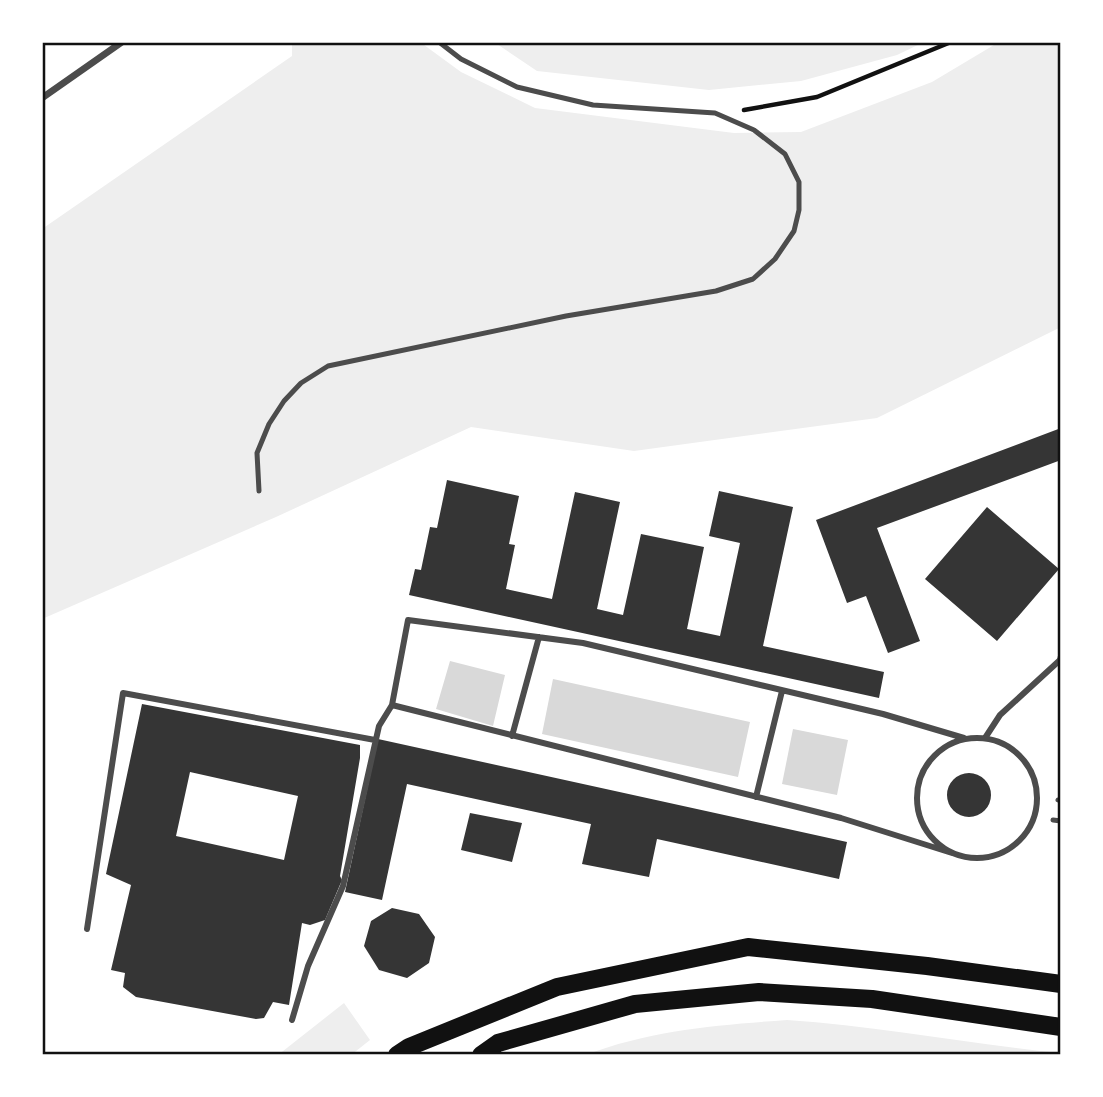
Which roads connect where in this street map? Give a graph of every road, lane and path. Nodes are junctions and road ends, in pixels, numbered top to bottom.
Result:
1 (122, 42) edge
2 (439, 42) edge
3 (951, 42) edge
4 (42, 98) edge
5 (715, 113) junction
6 (259, 491) dead end
7 (539, 638) junction
8 (1061, 660) edge
9 (782, 691) junction
10 (391, 705) junction
11 (512, 736) junction
12 (964, 738) junction
13 (985, 738) junction
14 (375, 740) junction
15 (756, 797) junction
16 (1053, 820) dead end
17 (1061, 821) edge
18 (952, 853) junction
19 (87, 929) dead end
20 (1061, 984) edge
21 (292, 1020) dead end
22 (1061, 1027) edge
23 (397, 1055) edge
24 (481, 1055) edge

1 - 4 street
2 - 5 lane
3 - 5 path
5 - 6 lane
7 - 9 street
7 - 10 street
7 - 11 street
8 - 13 street
9 - 12 street
9 - 15 street
10 - 11 street
10 - 14 street
11 - 15 street
12 - 13 street
12 - 18 street
13 - 18 street
14 - 19 street
14 - 21 street
15 - 18 street
16 - 17 lane
20 - 23 highway
22 - 24 highway

